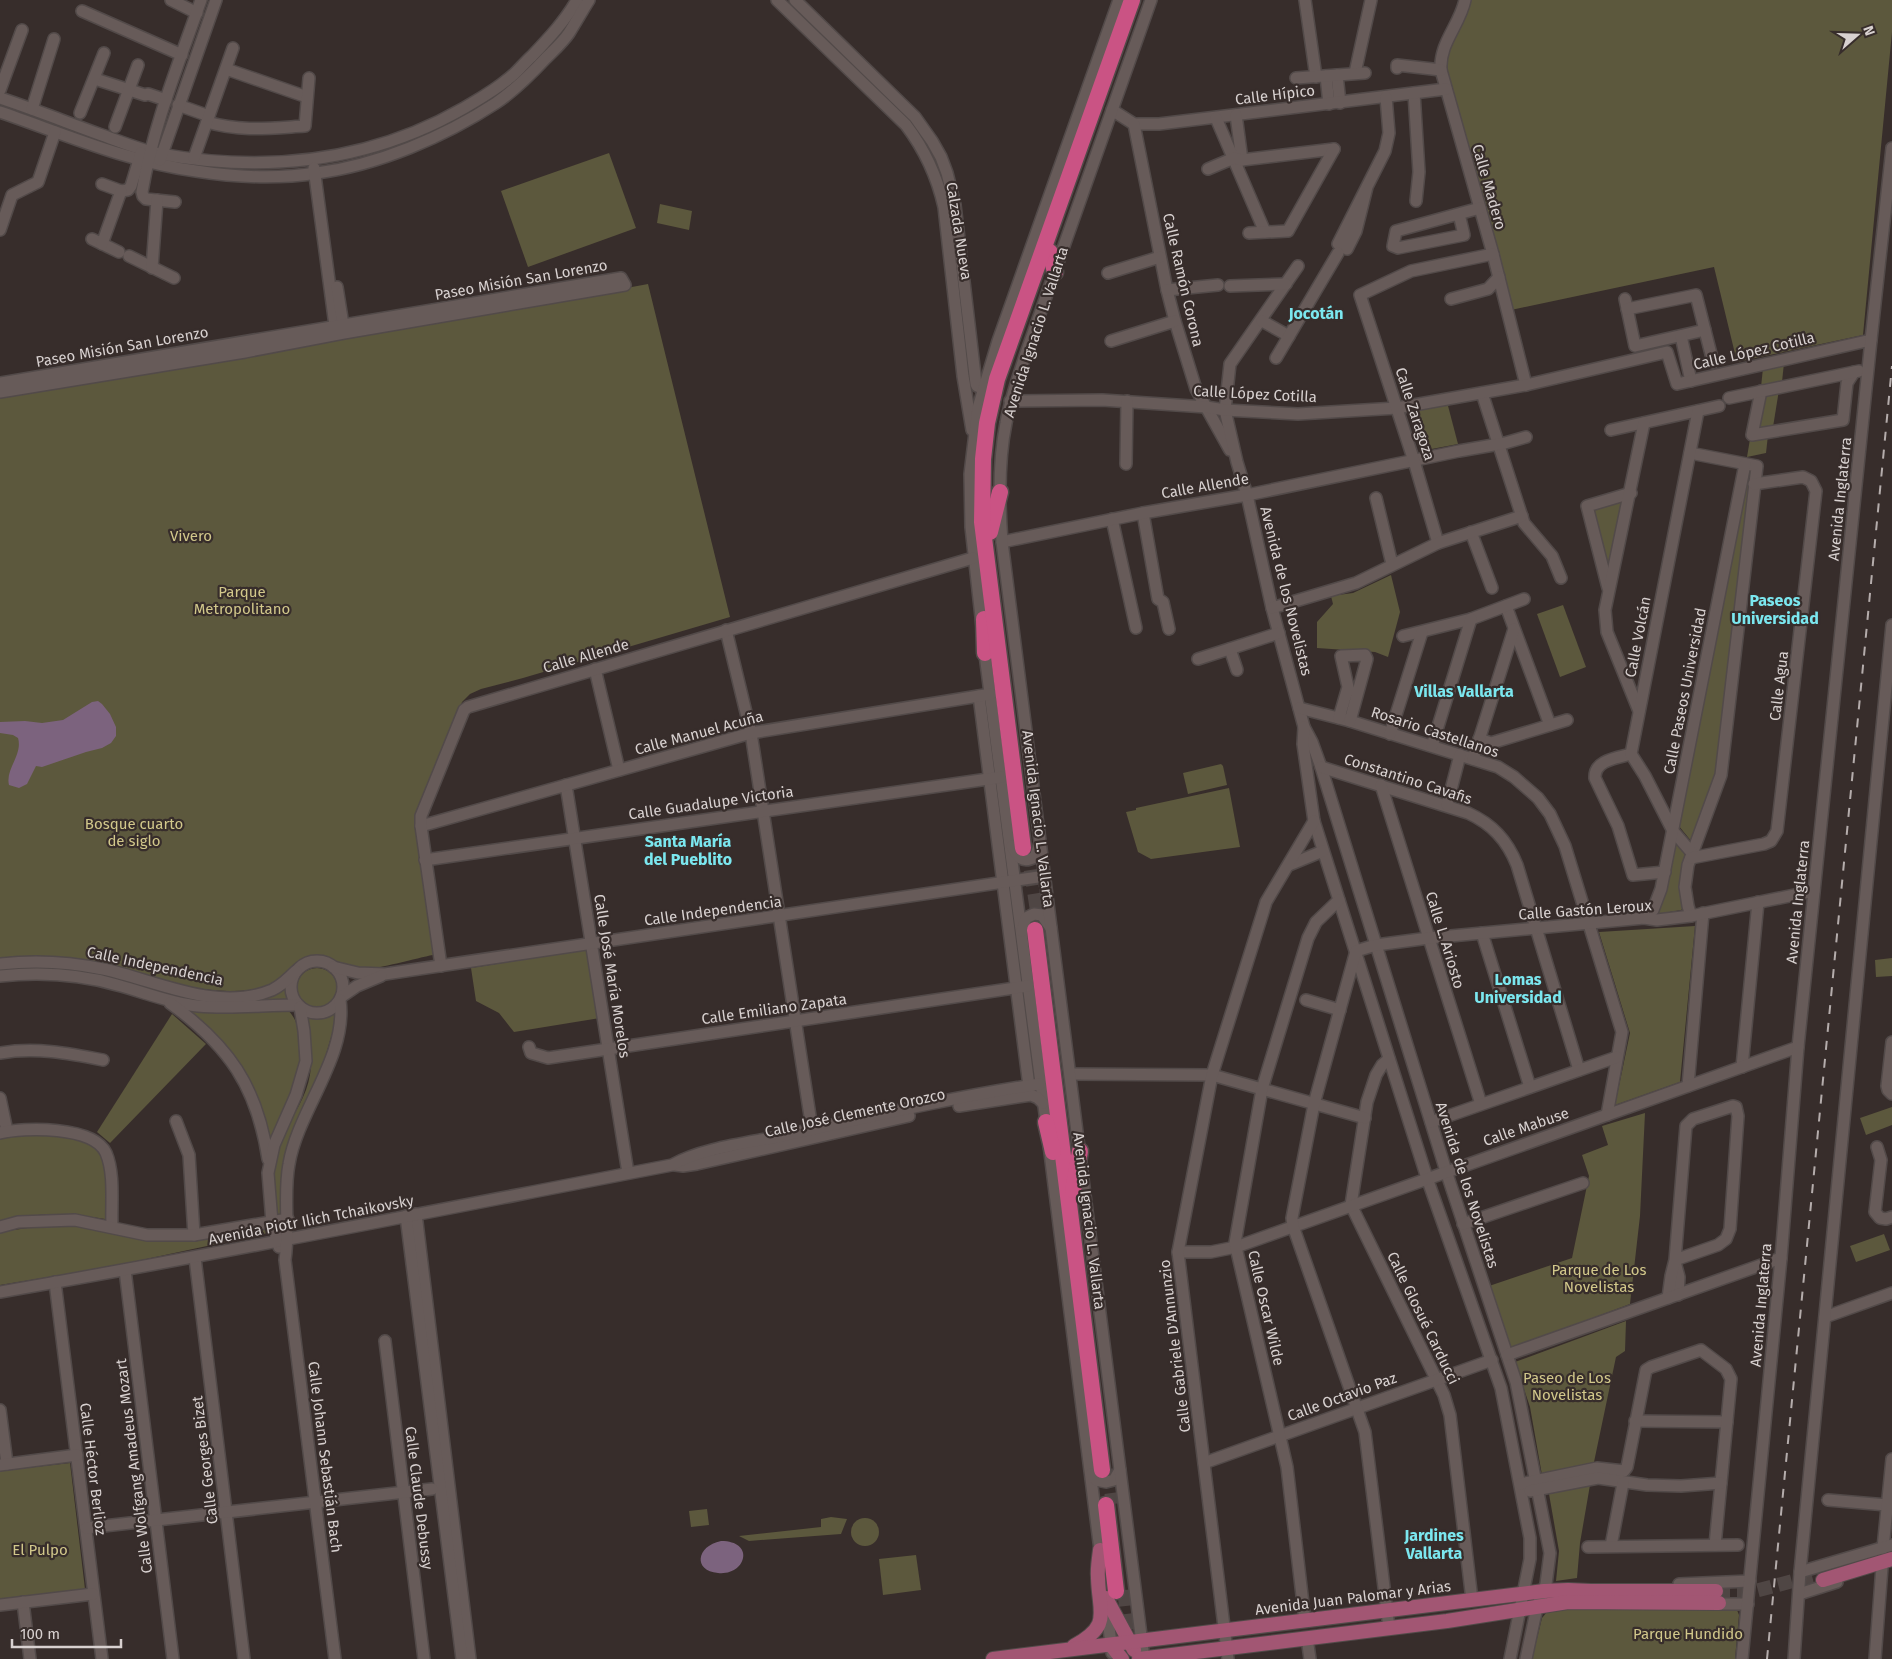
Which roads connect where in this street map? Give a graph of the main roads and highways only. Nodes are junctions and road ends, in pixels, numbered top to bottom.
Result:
1 (1132, 0) edge
2 (1142, 0) edge
3 (1046, 251) junction
4 (1024, 267) road end
5 (1055, 272) road end
6 (985, 384) road end
7 (989, 414) junction
8 (1000, 492) road end
9 (996, 537) junction
10 (979, 559) junction
11 (985, 653) road end
12 (1046, 1122) road end
13 (1080, 1152) road end
14 (1073, 1190) junction
15 (1071, 1230) junction
16 (1114, 1502) tunnel mouth
17 (1100, 1550) road end
18 (1889, 1556) edge
19 (1821, 1577) tunnel mouth
20 (1116, 1593) joint
21 (1136, 1642) junction
22 (1111, 1645) junction
23 (1068, 1650) junction
24 (1227, 1653) edge
25 (993, 1659) edge
26 (1122, 1659) edge
27 (1139, 1659) edge
28 (1144, 1659) edge

1 - 3 highway, Avenida Ignacio L. Vallarta
2 - 3 highway, Avenida Ignacio L. Vallarta
3 - 4 highway
3 - 5 highway
3 - 7 highway, Avenida Ignacio L. Vallarta
3 - 9 highway, Avenida Ignacio L. Vallarta
6 - 7 highway
7 - 10 highway, Avenida Ignacio L. Vallarta
8 - 9 highway
9 - 10 highway, Avenida Ignacio L. Vallarta
10 - 11 highway
12 - 15 highway
13 - 14 highway
14 - 15 highway, Avenida Ignacio L. Vallarta
14 - 15 highway, Avenida Ignacio L. Vallarta
16 - 20 highway, Avenida Ignacio L. Vallarta
17 - 23 main road
18 - 19 main road
20 - 21 main road
21 - 22 main road, Avenida Juan Palomar y Arias
21 - 24 main road, Avenida Juan Palomar y Arias
21 - 28 main road
22 - 23 main road, Avenida Juan Palomar y Arias
22 - 26 main road
23 - 25 main road, Avenida Juan Palomar y Arias
24 - 28 main road, Avenida Juan Palomar y Arias
27 - 28 main road, Avenida Juan Palomar y Arias

